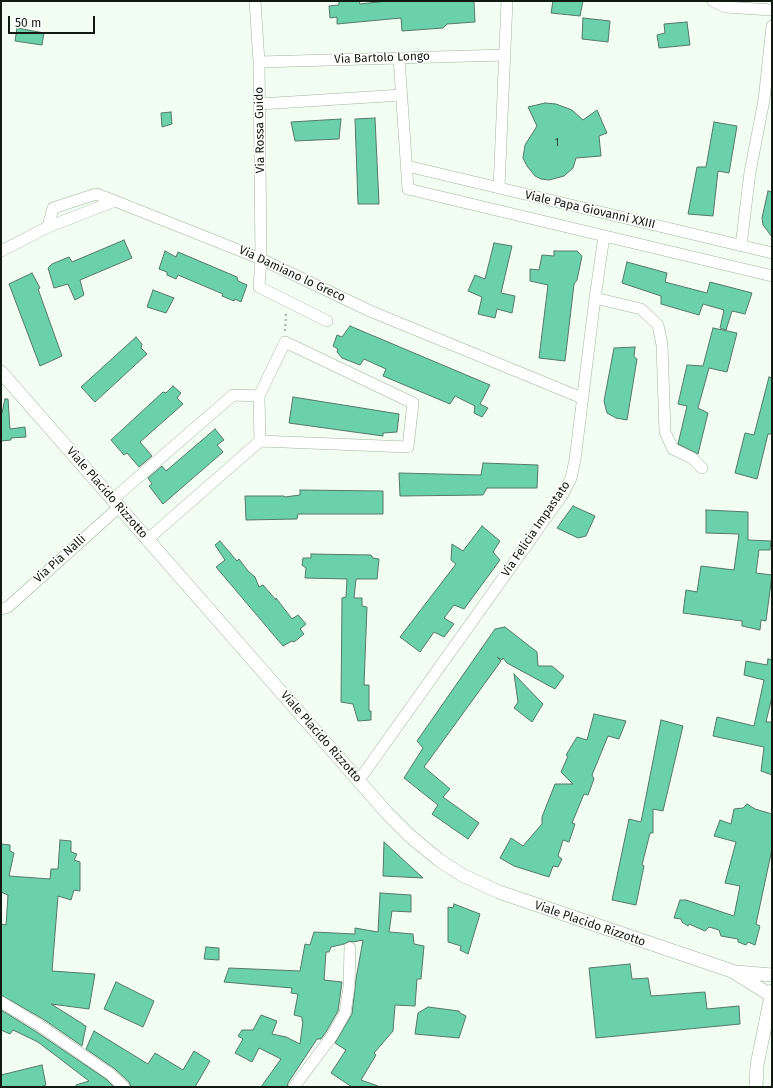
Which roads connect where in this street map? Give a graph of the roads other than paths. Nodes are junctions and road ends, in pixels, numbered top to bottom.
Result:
1 (255, 1) edge
2 (507, 1) edge
3 (713, 1) edge
4 (772, 10) edge
5 (772, 26) edge
6 (505, 55) junction
7 (399, 58) junction
8 (259, 62) junction
9 (402, 96) junction
10 (260, 104) junction
11 (407, 166) junction
12 (499, 188) junction
13 (115, 201) junction
14 (48, 227) junction
15 (604, 236) junction
16 (741, 246) junction
17 (1, 251) edge
18 (772, 253) edge
19 (261, 259) junction
20 (772, 276) edge
21 (595, 298) junction
22 (327, 321) dead end
23 (1, 372) edge
24 (259, 396) junction
25 (582, 398) junction
26 (260, 441) junction
27 (702, 468) dead end
28 (116, 503) junction
29 (148, 539) junction
30 (1, 609) edge
31 (359, 780) junction
32 (350, 948) dead end
33 (732, 971) junction
34 (772, 974) edge
35 (772, 994) edge
36 (1, 1002) edge
37 (124, 1087) edge
38 (294, 1087) edge
39 (756, 1087) edge

1 - 8 street, Via Rossa Guido
2 - 6 street
3 - 4 street
5 - 16 street
6 - 7 street, Via Bartolo Longo
6 - 12 street
7 - 8 street, Via Bartolo Longo
7 - 9 street
8 - 10 street, Via Rossa Guido
9 - 10 street
9 - 11 street
10 - 19 street, Via Rossa Guido
11 - 12 street, Viale Papa Giovanni XXIII
11 - 15 street, Viale Papa Giovanni XXIII
12 - 16 street, Viale Papa Giovanni XXIII
13 - 14 street
13 - 14 street, Via Damiano lo Greco
13 - 19 street, Via Damiano lo Greco
14 - 17 street
15 - 20 street, Viale Papa Giovanni XXIII
15 - 21 street, Via Felicia Impastato
16 - 18 street, Viale Papa Giovanni XXIII
19 - 22 street, Via Rossa Guido
19 - 25 street, Via Damiano lo Greco
21 - 25 street, Via Felicia Impastato
21 - 27 street
23 - 28 street, Viale Placido Rizzotto
24 - 26 street
24 - 26 street
24 - 28 street, Via Pia Nalli
25 - 31 street, Via Felicia Impastato
26 - 29 street
28 - 29 street, Viale Placido Rizzotto
28 - 30 street, Via Pia Nalli
29 - 31 street, Viale Placido Rizzotto
31 - 33 street, Viale Placido Rizzotto
32 - 38 street
33 - 34 street
33 - 35 street
35 - 39 street
36 - 37 street

